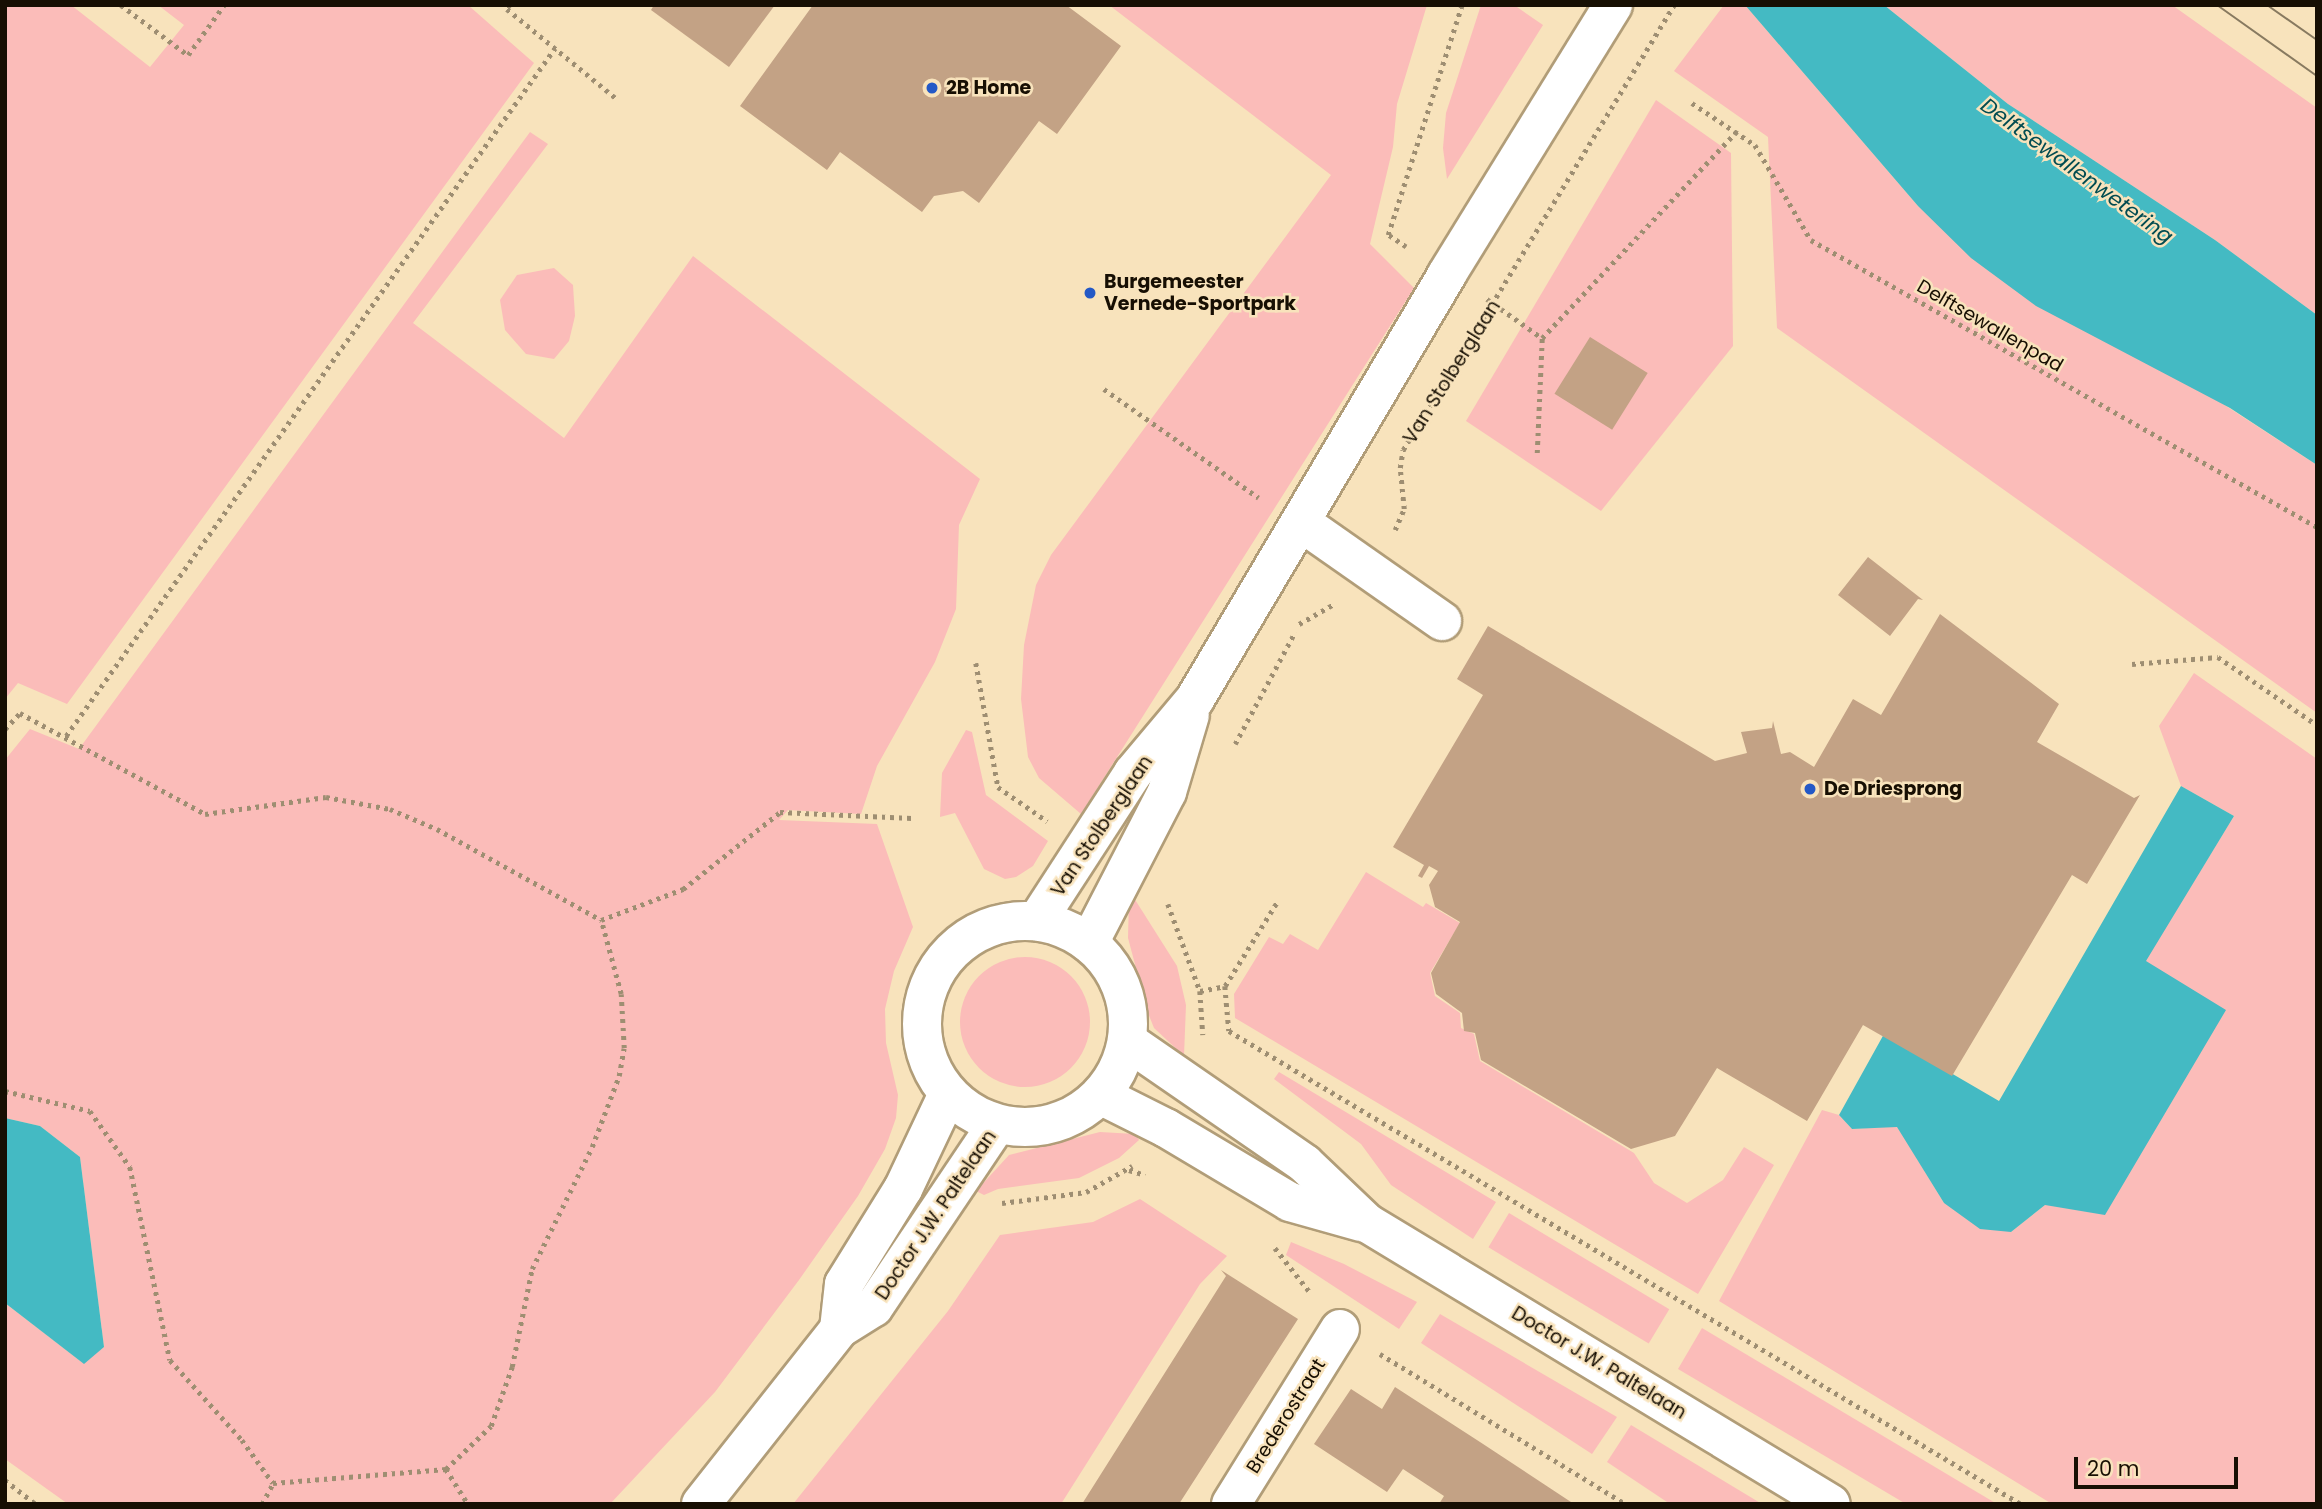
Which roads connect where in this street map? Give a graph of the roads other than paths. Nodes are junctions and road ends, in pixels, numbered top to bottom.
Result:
1 (1613, 5) edge
2 (1301, 523) junction
3 (1442, 621) dead end
4 (1195, 699) junction
5 (1038, 921) junction
6 (1088, 943) junction
7 (1126, 1041) junction
8 (948, 1094) junction
9 (1100, 1096) junction
10 (997, 1124) junction
11 (1367, 1223) junction
12 (839, 1329) junction
13 (1340, 1329) road end
14 (701, 1504) edge
15 (1231, 1504) edge
16 (1830, 1504) edge

1 - 2 street, Van Stolberglaan
2 - 3 street
2 - 4 street, Van Stolberglaan
4 - 5 street, Van Stolberglaan
4 - 6 street, Van Stolberglaan
5 - 6 street
5 - 8 street
6 - 7 street
7 - 9 street
7 - 11 street, Doctor J.W. Paltelaan
8 - 10 street
8 - 12 street, Doctor J.W. Paltelaan
9 - 10 street
9 - 11 street, Doctor J.W. Paltelaan
10 - 12 street, Doctor J.W. Paltelaan
11 - 16 street, Doctor J.W. Paltelaan
12 - 14 street, Doctor J.W. Paltelaan
13 - 15 street, Brederostraat

